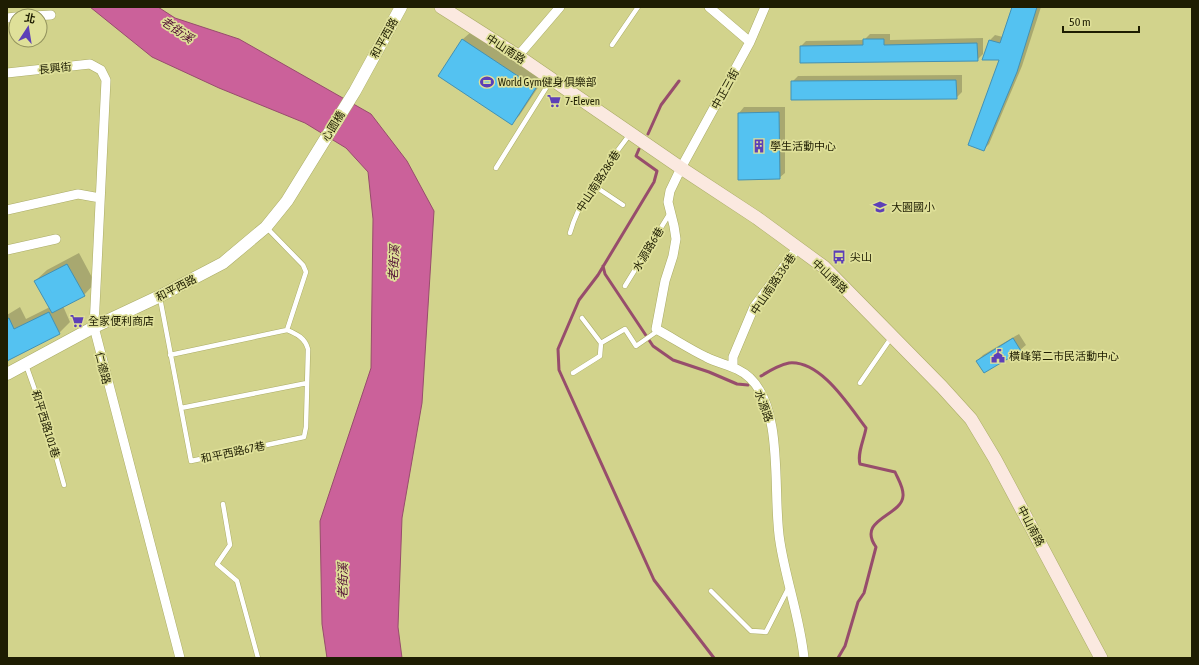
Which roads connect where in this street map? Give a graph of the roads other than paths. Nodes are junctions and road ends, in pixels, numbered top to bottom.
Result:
1 (401, 7) edge
2 (441, 7) edge
3 (560, 7) edge
4 (638, 7) edge
5 (709, 7) edge
6 (765, 7) edge
7 (48, 15) edge
8 (51, 15) dead end
9 (750, 42) junction
10 (612, 45) dead end
11 (518, 56) junction
12 (101, 70) joint
13 (7, 73) edge
14 (552, 79) junction
15 (355, 91) joint
16 (631, 132) junction
17 (312, 161) joint
18 (496, 168) dead end
19 (681, 168) junction
20 (593, 186) junction
21 (100, 198) junction
22 (623, 205) dead end
23 (7, 210) edge
24 (670, 211) junction
25 (266, 227) junction
26 (570, 233) dead end
27 (56, 238) dead end
28 (798, 247) junction
29 (7, 250) edge
30 (625, 286) dead end
31 (160, 296) junction
32 (582, 318) dead end
33 (94, 327) junction
34 (287, 330) junction
35 (656, 332) junction
36 (893, 336) junction
37 (601, 344) junction
38 (170, 355) junction
39 (26, 365) junction
40 (733, 367) junction
41 (7, 374) edge
42 (573, 374) dead end
43 (307, 383) junction
44 (860, 383) dead end
45 (181, 408) junction
46 (64, 485) dead end
47 (223, 504) dead end
48 (790, 584) junction
49 (711, 591) dead end
50 (180, 658) edge
51 (258, 658) edge
52 (804, 658) edge
53 (1101, 658) edge

1 - 15 street, 和平西路
2 - 11 main road, 中山南路
3 - 11 street
4 - 10 lane
5 - 9 street
6 - 9 street, 中正三街
7 - 8 street
9 - 19 street, 中正三街
11 - 14 main road, 中山南路
12 - 13 street, 長興街
12 - 21 street, 仁德路
14 - 16 main road, 中山南路
14 - 18 lane
15 - 17 street, 心園橋
16 - 19 main road, 中山南路
16 - 20 lane, 中山南路286巷
17 - 25 street, 和平西路
19 - 24 street
19 - 28 main road, 中山南路
20 - 22 lane
20 - 26 lane, 中山南路286巷
21 - 23 street
21 - 33 street, 仁德路
24 - 30 lane, 水源路6巷
24 - 35 street
25 - 31 street, 和平西路
25 - 34 lane
27 - 29 street
28 - 36 main road, 中山南路
28 - 40 street, 中山南路336巷
31 - 33 street, 和平西路
31 - 38 lane, 和平西路67巷
32 - 37 lane
33 - 39 street, 和平西路
33 - 50 street, 仁德路
34 - 38 lane
34 - 43 lane
35 - 37 lane
35 - 40 street, 水源路
36 - 44 lane
36 - 53 main road, 中山南路
37 - 42 lane
38 - 45 lane, 和平西路67巷
39 - 41 street, 和平西路
39 - 46 lane, 和平西路101巷
40 - 48 street, 水源路
43 - 45 lane
43 - 45 lane, 和平西路67巷
47 - 51 lane
48 - 49 lane
48 - 52 street, 水源路

